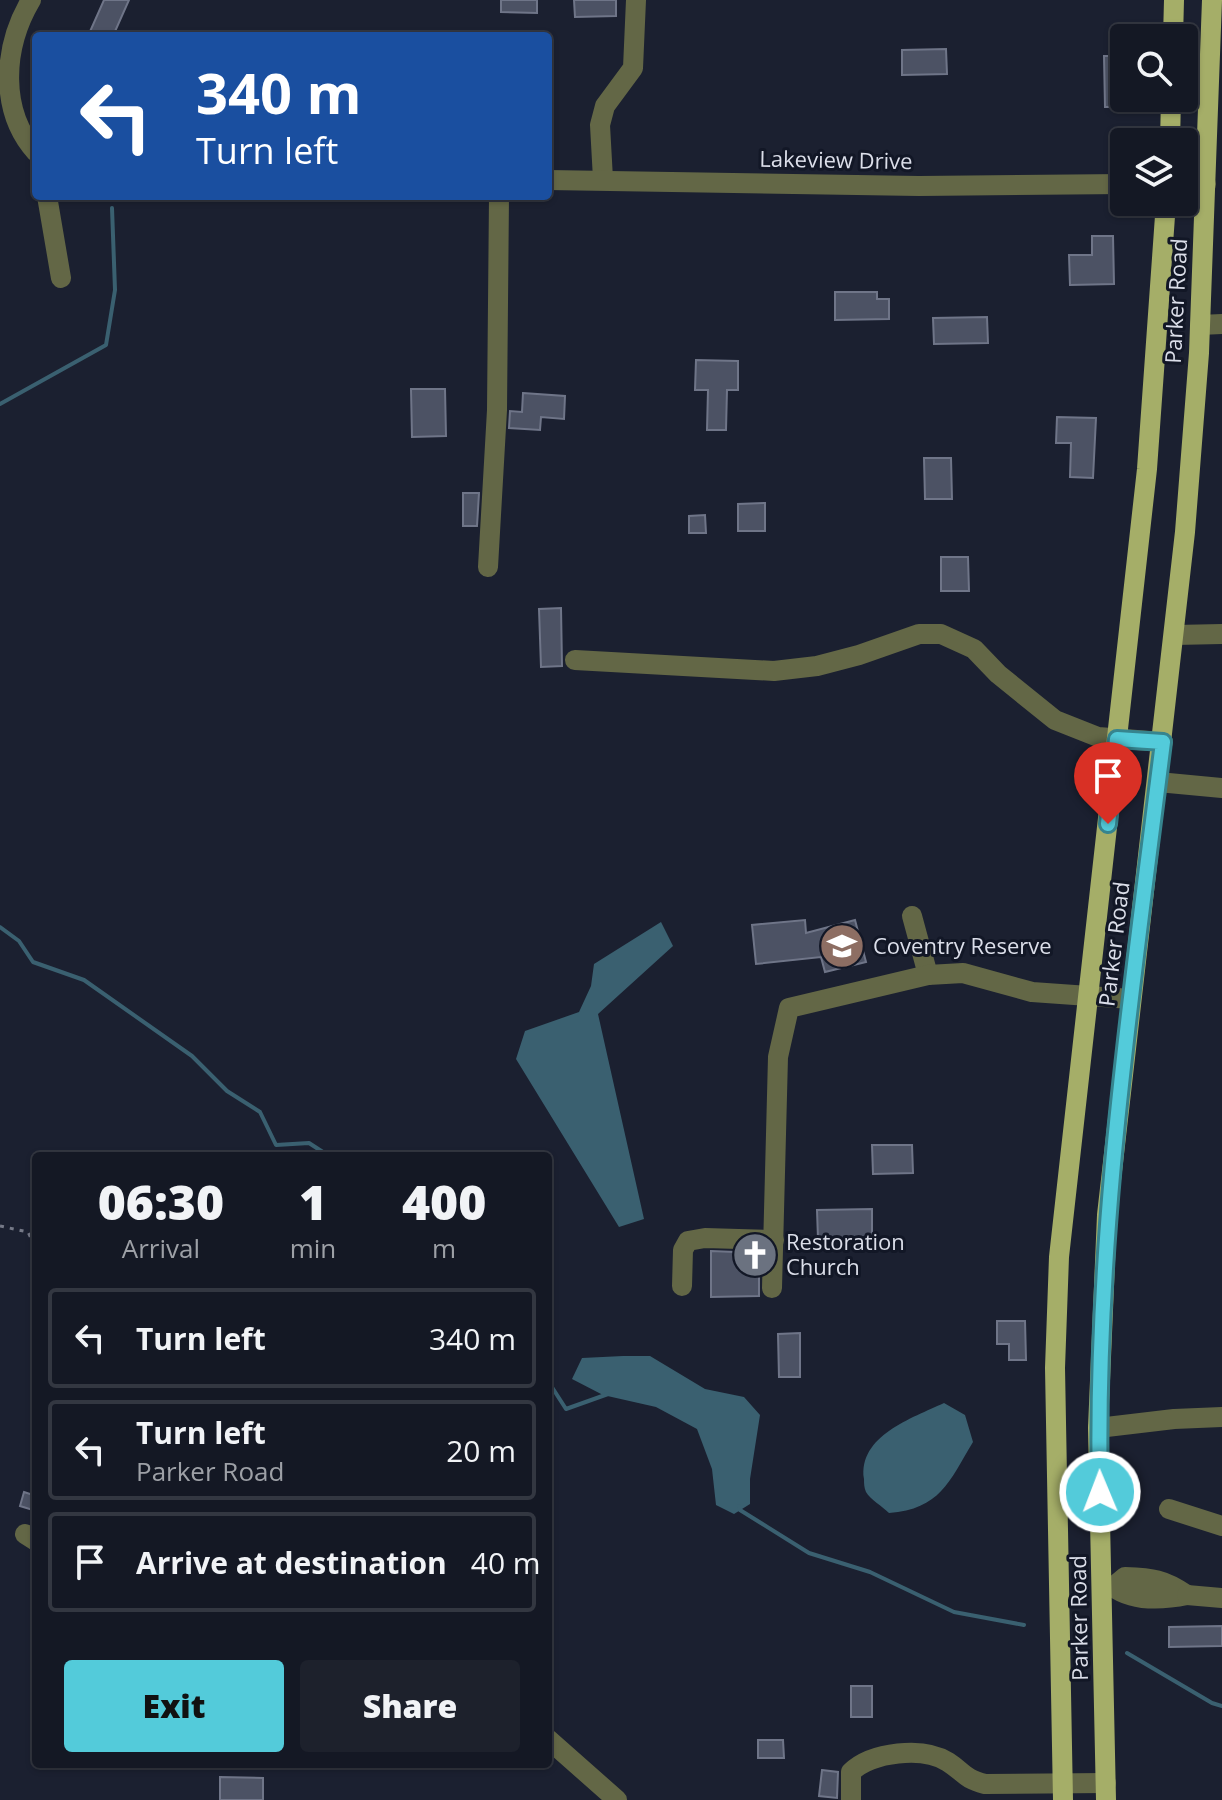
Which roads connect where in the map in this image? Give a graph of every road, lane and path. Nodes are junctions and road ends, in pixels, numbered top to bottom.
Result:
1 (31, 0) edge
2 (636, 0) edge
3 (1174, 0) edge
4 (1212, 0) edge
5 (1173, 24) edge
6 (1217, 38) edge
7 (3, 55) edge
8 (32, 149) edge
9 (603, 179) junction
10 (552, 180) edge
11 (1110, 184) edge
12 (1198, 184) edge
13 (1206, 184) junction
14 (48, 200) edge
15 (499, 200) edge
16 (1165, 216) edge
17 (61, 278) dead end
18 (1222, 324) edge
19 (1200, 325) junction
20 (488, 567) dead end
21 (1222, 634) edge
22 (1175, 635) junction
23 (575, 660) dead end
24 (1117, 739) junction
25 (1163, 742) junction
26 (1158, 782) junction
27 (1222, 788) edge
28 (912, 916) dead end
29 (928, 975) junction
30 (1090, 994) junction
31 (1131, 999) junction
32 (0, 1226) edge
33 (32, 1240) edge
34 (774, 1240) junction
35 (682, 1286) dead end
36 (772, 1288) dead end
37 (1222, 1417) edge
38 (1098, 1428) junction
39 (1169, 1509) dead end
40 (1222, 1526) edge
41 (1107, 1587) junction
42 (1222, 1598) edge
43 (552, 1743) edge
44 (1062, 1791) edge
45 (1106, 1791) edge
46 (617, 1800) edge
47 (851, 1800) edge

1 - 7 street
2 - 9 street
3 - 5 main road
4 - 6 main road, Parker Road
6 - 13 main road, Parker Road
7 - 8 street
9 - 10 street, Lakeview Drive
9 - 11 street, Lakeview Drive
12 - 13 street
13 - 19 main road, Parker Road
14 - 17 street
15 - 20 street
16 - 24 main road, Parker Road
18 - 19 street
19 - 22 main road, Parker Road
21 - 22 street
22 - 25 main road, Parker Road
23 - 24 street
24 - 25 street
24 - 30 main road, Parker Road
25 - 26 main road, Parker Road
26 - 27 street
26 - 31 main road, Parker Road
28 - 29 street
29 - 30 street
29 - 34 street
30 - 31 street
30 - 44 main road, Parker Road
31 - 38 main road, Parker Road
32 - 33 path
34 - 35 street
34 - 36 street
37 - 38 street
38 - 41 main road, Parker Road
39 - 40 street
41 - 42 street
41 - 45 main road, Parker Road
43 - 46 street
44 - 45 street
44 - 47 street

